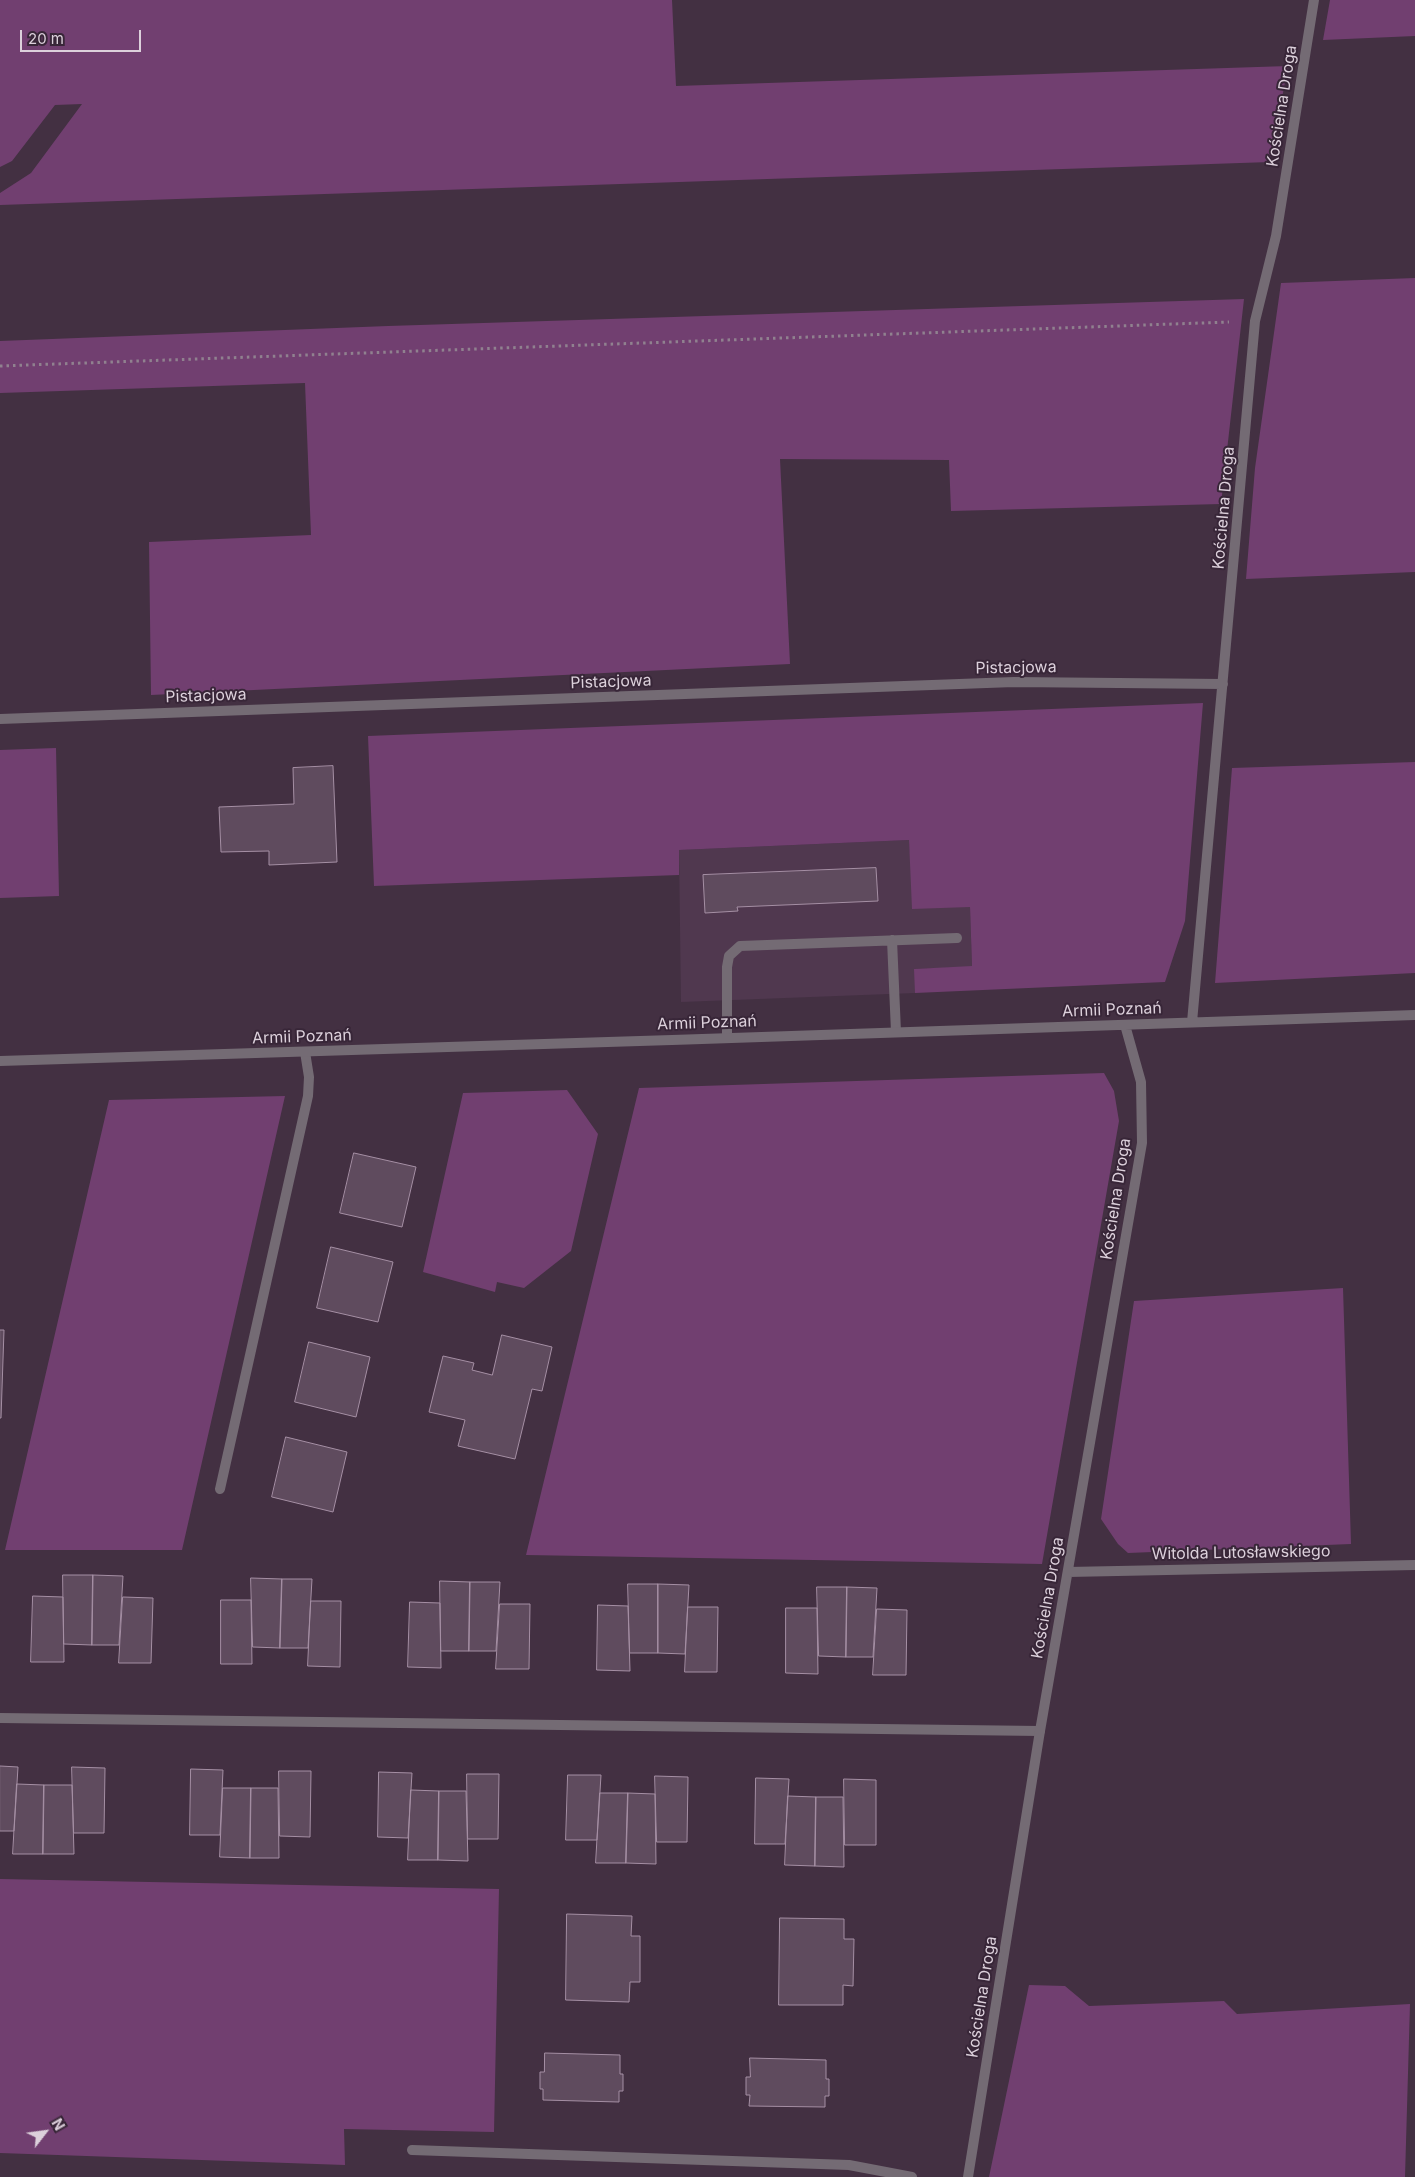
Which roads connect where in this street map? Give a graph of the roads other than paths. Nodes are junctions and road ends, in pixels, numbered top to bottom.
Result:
1 (1314, 0) edge
2 (1223, 684) junction
3 (0, 719) edge
4 (957, 938) dead end
5 (892, 940) junction
6 (1415, 1015) edge
7 (1192, 1022) junction
8 (1126, 1025) junction
9 (896, 1032) junction
10 (727, 1037) junction
11 (305, 1052) junction
12 (0, 1061) edge
13 (220, 1489) dead end
14 (1415, 1565) edge
15 (1068, 1572) junction
16 (0, 1718) edge
17 (1040, 1731) junction
18 (412, 2150) dead end
19 (912, 2177) edge
20 (968, 2177) edge

1 - 2 street, Kościelna Droga
2 - 3 street, Pistacjowa
2 - 7 street, Kościelna Droga
4 - 5 street
5 - 9 street
5 - 10 street
6 - 7 street, Armii Poznań
7 - 8 street, Armii Poznań
8 - 9 street, Armii Poznań
8 - 15 street, Kościelna Droga
9 - 10 street, Armii Poznań
10 - 11 street, Armii Poznań
11 - 12 street, Armii Poznań
11 - 13 street
14 - 15 street, Witolda Lutosławskiego
15 - 17 street, Kościelna Droga
16 - 17 street
17 - 20 street, Kościelna Droga
18 - 19 street

